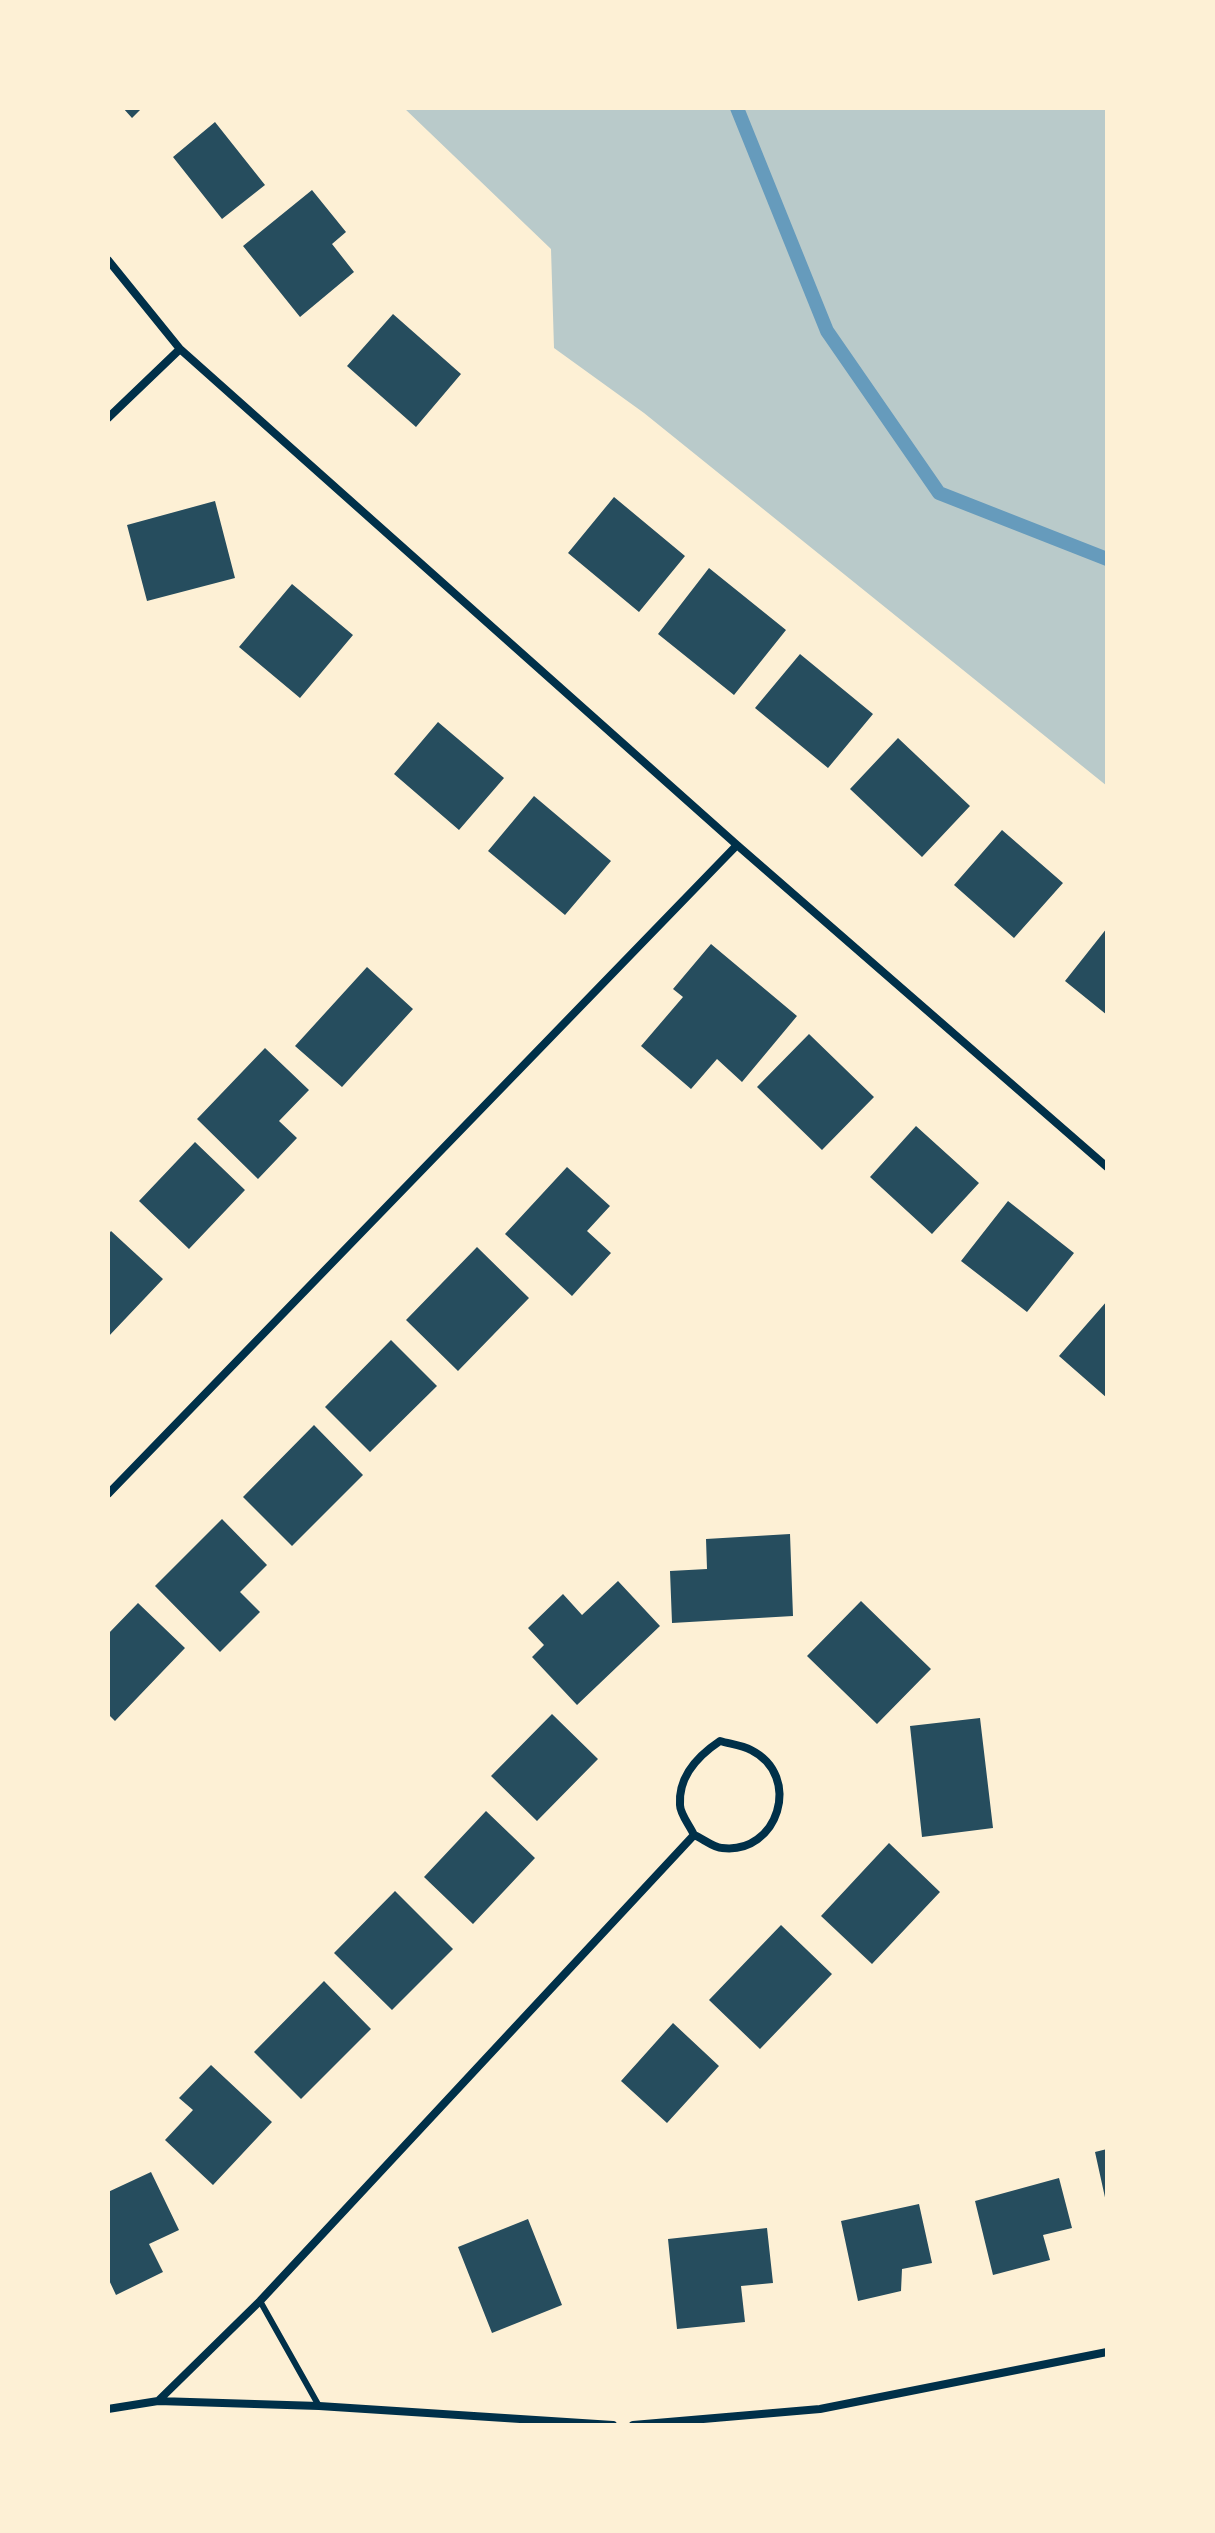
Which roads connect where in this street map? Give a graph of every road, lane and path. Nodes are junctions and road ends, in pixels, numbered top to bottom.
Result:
1 (108, 260) edge
2 (180, 349) junction
3 (108, 418) edge
4 (737, 845) junction
5 (1107, 1167) edge
6 (108, 1494) edge
7 (694, 1835) junction
8 (260, 2301) junction
9 (1107, 2352) edge
10 (158, 2401) junction
11 (319, 2406) junction
12 (108, 2409) edge
13 (613, 2425) edge
14 (633, 2425) edge

1 - 2 street
2 - 3 street
2 - 4 street
4 - 5 street
4 - 6 street
7 - 7 street
7 - 8 street
8 - 10 street
8 - 11 lane
9 - 14 street
10 - 11 street
10 - 12 street
11 - 13 street

